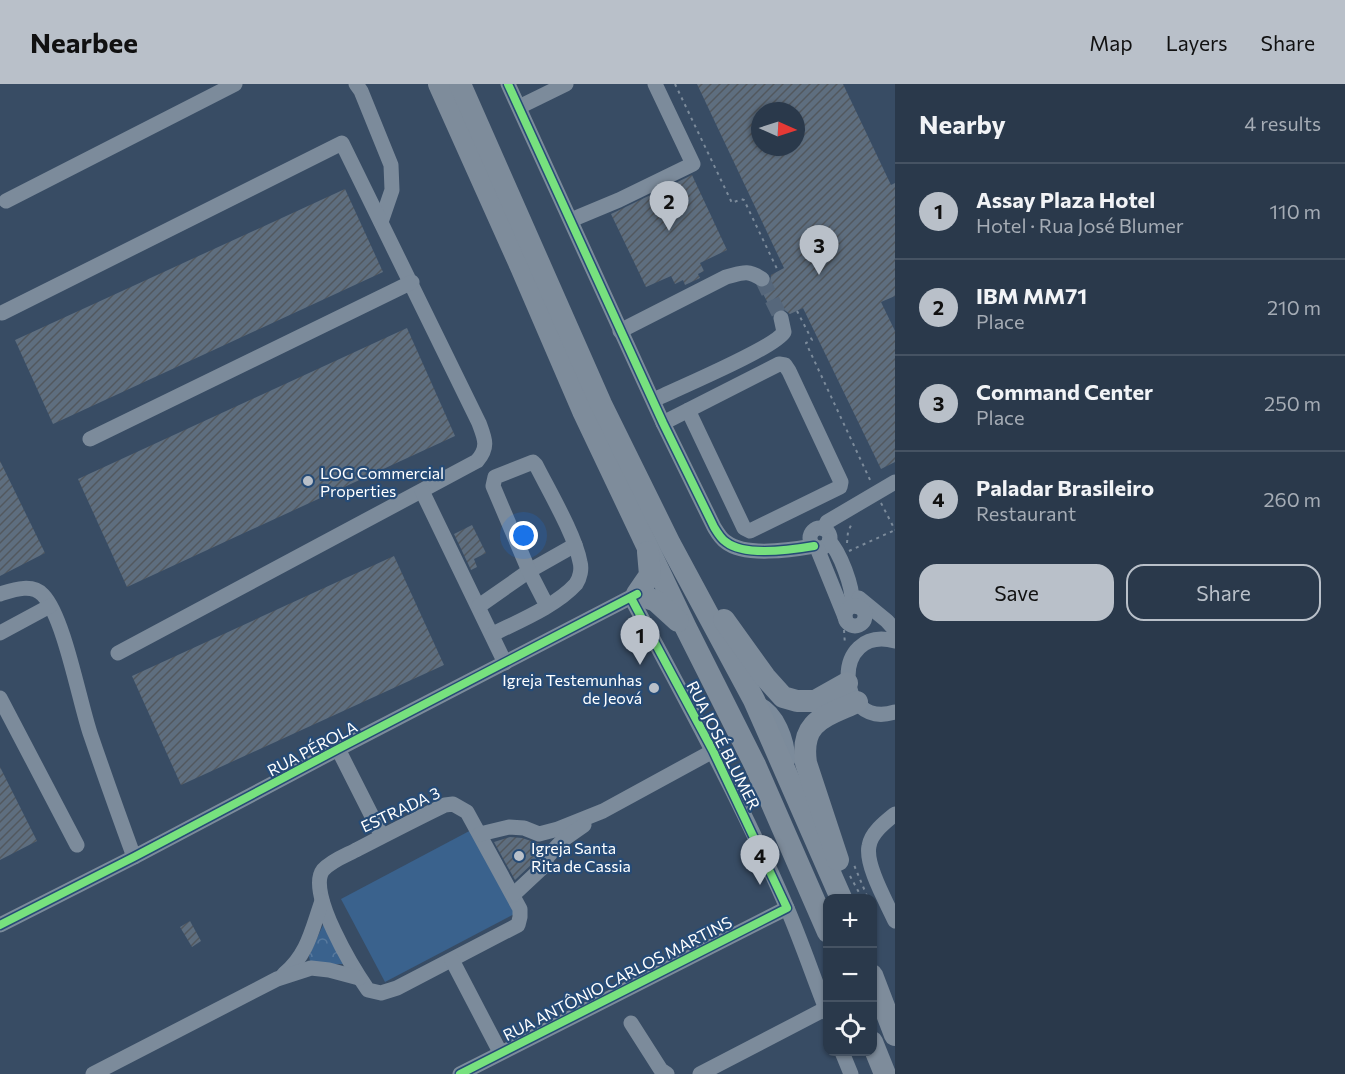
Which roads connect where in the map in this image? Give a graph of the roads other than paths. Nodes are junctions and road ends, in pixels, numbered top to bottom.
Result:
1 (236, 84) edge
2 (356, 84) edge
3 (439, 84) edge
4 (461, 84) edge
5 (508, 84) edge
6 (566, 84) edge
7 (655, 84) edge
8 (519, 107) junction
9 (6, 201) dead end
10 (572, 220) junction
11 (381, 222) junction
12 (762, 279) dead end
13 (412, 282) junction
14 (2, 313) dead end
15 (781, 318) dead end
16 (620, 331) junction
17 (654, 400) junction
18 (688, 410) junction
19 (663, 423) junction
20 (90, 439) dead end
21 (894, 482) edge
22 (422, 492) junction
23 (644, 540) junction
24 (820, 540) junction
25 (670, 544) junction
26 (575, 545) junction
27 (529, 571) junction
28 (853, 591) junction
29 (0, 594) edge
30 (634, 596) junction
31 (50, 606) junction
32 (479, 606) junction
33 (547, 606) junction
34 (852, 619) junction
35 (686, 628) junction
36 (0, 633) edge
37 (492, 634) junction
38 (893, 637) edge
39 (118, 653) dead end
40 (505, 663) junction
41 (851, 683) junction
42 (0, 698) edge
43 (895, 712) edge
44 (339, 749) junction
45 (713, 751) junction
46 (603, 811) junction
47 (895, 814) edge
48 (480, 834) junction
49 (539, 834) junction
50 (382, 836) junction
51 (77, 845) dead end
52 (548, 856) junction
53 (134, 857) junction
54 (839, 894) edge
55 (848, 894) edge
56 (513, 895) junction
57 (322, 901) junction
58 (787, 908) junction
59 (823, 921) edge
60 (895, 921) edge
61 (0, 925) edge
62 (304, 952) junction
63 (452, 960) junction
64 (311, 968) junction
65 (360, 978) junction
66 (277, 979) junction
67 (877, 986) edge
68 (823, 1004) edge
69 (823, 1013) edge
70 (631, 1023) dead end
71 (895, 1035) edge
72 (500, 1052) junction
73 (877, 1053) edge
74 (844, 1056) edge
75 (93, 1074) edge
76 (460, 1074) edge
77 (666, 1074) edge
78 (700, 1074) edge
79 (851, 1074) edge
80 (885, 1074) edge

1 - 9 street
2 - 11 street
3 - 23 highway
4 - 25 highway
5 - 8 street
6 - 8 street
7 - 10 street
8 - 10 street
10 - 16 street
11 - 13 street
11 - 14 street
12 - 16 street
13 - 20 street
13 - 22 street
15 - 17 street
16 - 17 street
17 - 19 street
18 - 18 street
18 - 19 street
19 - 24 street
21 - 24 street
22 - 32 street
22 - 39 street
23 - 30 highway
23 - 35 highway
24 - 28 street
24 - 34 street
25 - 41 highway
25 - 54 highway
26 - 27 street
26 - 27 street
26 - 33 street
27 - 32 street
27 - 33 street
28 - 34 street
28 - 38 street
29 - 31 street
30 - 35 highway
30 - 40 street, RUA PÉROLA
30 - 45 street, RUA JOSÉ BLUMER
31 - 36 street
31 - 53 street
32 - 37 street
33 - 37 street
34 - 38 street
34 - 41 street
35 - 59 highway
37 - 40 street
38 - 41 street
40 - 44 street, RUA PÉROLA
41 - 43 street
41 - 55 highway
42 - 51 street
44 - 50 street
44 - 53 street, RUA PÉROLA
45 - 46 street
45 - 58 street, RUA JOSÉ BLUMER
46 - 49 street
46 - 52 street
47 - 60 street
48 - 49 street
48 - 50 street, ESTRADA 3
48 - 56 street, ESTRADA 3
49 - 52 street
50 - 57 street, ESTRADA 3
52 - 56 street
53 - 61 street, RUA PÉROLA
56 - 63 street, ESTRADA 3
57 - 62 street
57 - 65 street, ESTRADA 3
58 - 68 street, RUA JOSÉ BLUMER
58 - 72 street, RUA ANTÔNIO CARLOS MARTINS
62 - 64 street
62 - 66 street
63 - 65 street, ESTRADA 3
63 - 72 street
64 - 65 street
64 - 66 street
66 - 75 street
67 - 71 highway
69 - 78 street
70 - 77 street
72 - 76 street, RUA ANTÔNIO CARLOS MARTINS
73 - 80 highway
74 - 79 street

